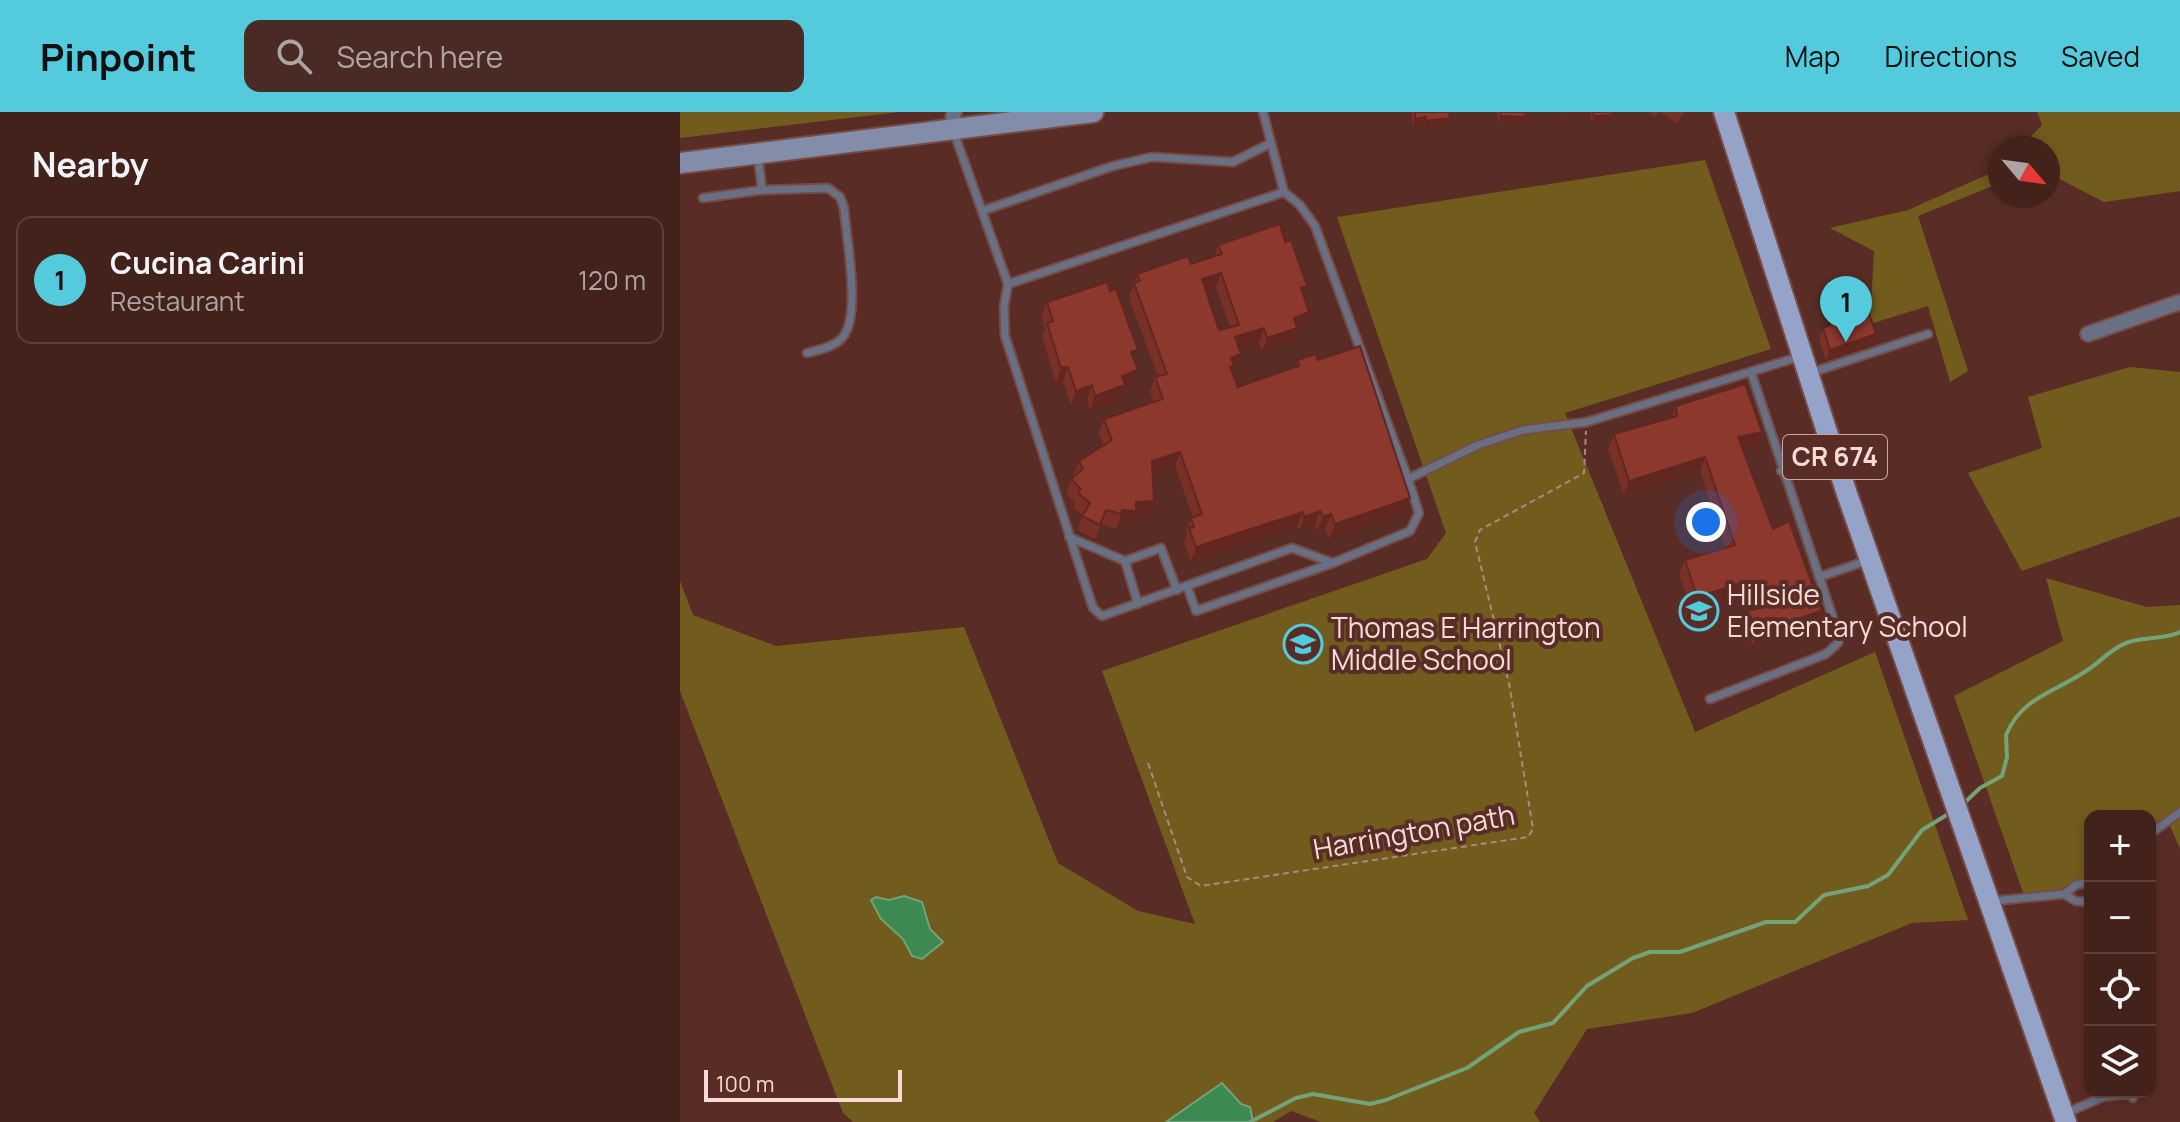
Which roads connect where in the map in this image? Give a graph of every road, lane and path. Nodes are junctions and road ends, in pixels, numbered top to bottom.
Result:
1 (1093, 112) edge
2 (1263, 112) edge
3 (1724, 112) edge
4 (953, 120) edge
5 (1271, 143) junction
6 (757, 153) junction
7 (680, 163) edge
8 (762, 190) junction
9 (1284, 192) junction
10 (703, 198) dead end
11 (982, 211) junction
12 (1008, 284) junction
13 (2180, 302) edge
14 (1928, 334) dead end
15 (2088, 334) dead end
16 (807, 353) dead end
17 (1805, 365) junction
18 (1751, 372) junction
19 (1587, 422) junction
20 (1833, 451) junction
21 (1781, 471) junction
22 (1408, 479) junction
23 (1069, 537) junction
24 (1869, 560) junction
25 (1125, 561) junction
26 (1333, 563) junction
27 (1819, 577) junction
28 (1187, 586) junction
29 (1177, 590) junction
30 (1138, 604) junction
31 (1710, 699) dead end
32 (1148, 763) dead end
33 (2180, 812) edge
34 (2156, 830) edge
35 (2084, 883) edge
36 (2064, 894) junction
37 (1990, 901) junction
38 (2084, 902) edge
39 (2107, 1098) edge
40 (2065, 1118) edge

1 - 4 main road
2 - 5 lane
3 - 17 main road, CR 674
4 - 6 main road
4 - 11 lane
5 - 9 lane
5 - 11 lane
6 - 7 main road
6 - 8 lane
8 - 10 lane
8 - 16 lane
9 - 12 lane
9 - 22 lane
11 - 12 lane
12 - 23 lane
13 - 15 street
14 - 17 lane
17 - 18 lane
17 - 20 main road, CR 674
18 - 19 lane
18 - 21 lane
19 - 22 lane
19 - 32 path, Harrington path
20 - 21 lane
20 - 24 main road, CR 674
21 - 27 lane
22 - 26 lane
23 - 25 lane
23 - 30 lane
24 - 27 lane
24 - 37 main road, CR 674
25 - 29 lane
25 - 30 lane
26 - 28 lane
26 - 28 lane
27 - 31 lane
28 - 29 lane
29 - 30 lane
33 - 34 lane
35 - 36 lane
36 - 37 lane
36 - 38 lane
37 - 40 main road, CR 674
39 - 40 lane

